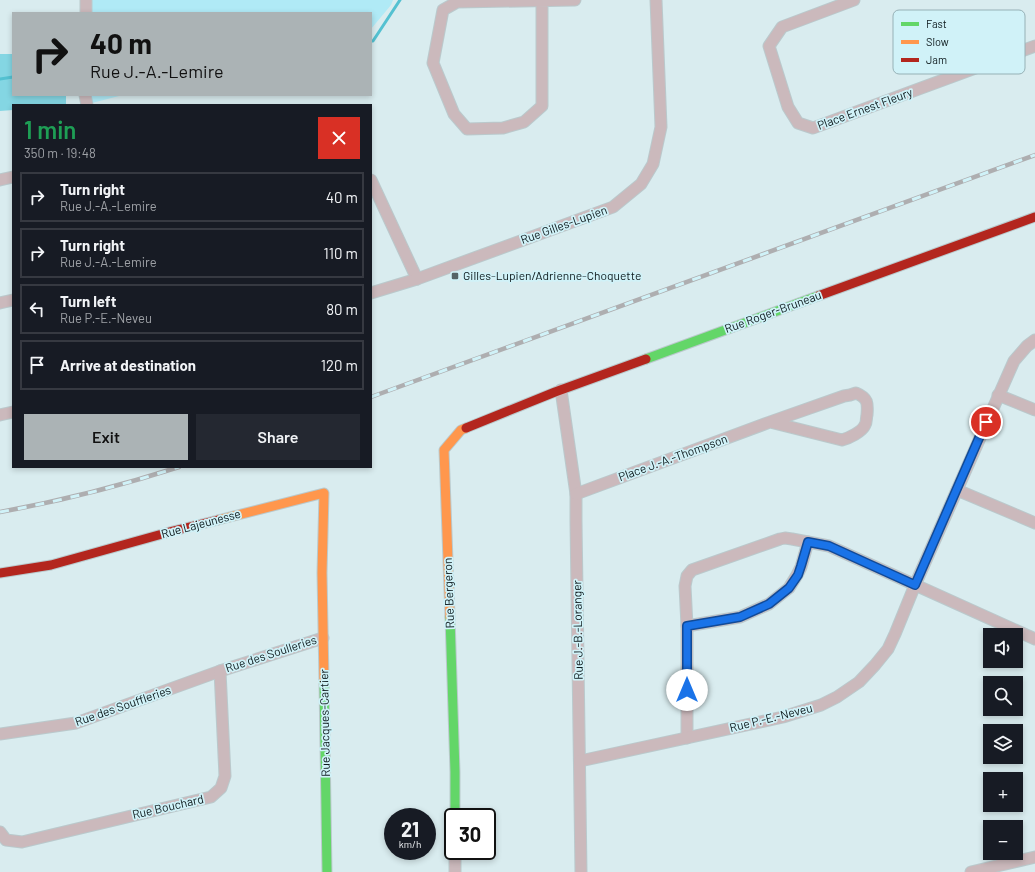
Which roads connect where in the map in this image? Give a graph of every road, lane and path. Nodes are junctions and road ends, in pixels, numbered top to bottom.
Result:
1 (86, 0) edge
2 (575, 0) edge
3 (656, 0) edge
4 (854, 0) edge
5 (542, 1) edge
6 (86, 12) edge
7 (1035, 46) edge
8 (1025, 50) edge
9 (959, 74) edge
10 (12, 177) edge
11 (0, 180) edge
12 (372, 182) edge
13 (1035, 217) edge
14 (417, 279) junction
15 (372, 293) edge
16 (12, 300) edge
17 (0, 303) edge
18 (1035, 340) edge
19 (561, 390) junction
20 (998, 395) junction
21 (512, 409) joint
22 (1035, 410) edge
23 (12, 412) edge
24 (0, 415) edge
25 (770, 422) junction
26 (957, 490) junction
27 (576, 494) junction
28 (1035, 523) edge
29 (808, 542) junction
30 (0, 573) edge
31 (322, 573) joint
32 (915, 585) junction
33 (687, 626) junction
34 (323, 638) junction
35 (1035, 639) edge
36 (220, 671) junction
37 (0, 734) edge
38 (687, 738) junction
39 (580, 760) junction
40 (455, 808) edge
41 (0, 832) edge
42 (1035, 857) edge
43 (455, 860) edge
44 (327, 872) edge
45 (455, 872) edge
46 (581, 872) edge
47 (971, 872) edge

1 - 6 street
2 - 5 street
3 - 14 street, Rue Gilles-Lupien
4 - 9 street, Place Ernest Fleury
5 - 5 street
7 - 8 street, Place Ernest Fleury
10 - 11 street
12 - 14 street
13 - 19 street, Rue Roger-Bruneau
14 - 15 street, Rue Gilles-Lupien
16 - 17 street
18 - 20 street, Rue P.-E.-Neveu
19 - 21 street, Rue Roger-Bruneau
19 - 27 street, Rue J.-B.-Loranger
20 - 22 street
20 - 26 street, Rue P.-E.-Neveu
21 - 40 street, Rue Bergeron
23 - 24 street
25 - 25 street, Place J.-A.-Thompson
25 - 27 street, Place J.-A.-Thompson
26 - 28 street
26 - 32 street, Rue P.-E.-Neveu
27 - 39 street, Rue J.-B.-Loranger
29 - 32 street
29 - 33 street
29 - 33 street
30 - 31 street, Rue Lajeunesse
31 - 34 street, Rue Jacques-Cartier
32 - 35 street
32 - 38 street, Rue P.-E.-Neveu
33 - 38 street
34 - 36 street, Rue des Soulleries
34 - 44 street, Rue Jacques-Cartier
36 - 37 street, Rue des Souffleries
36 - 41 street, Rue Bouchard
38 - 39 street, Rue P.-E.-Neveu
39 - 46 street, Rue J.-B.-Loranger
42 - 47 street
43 - 45 street

